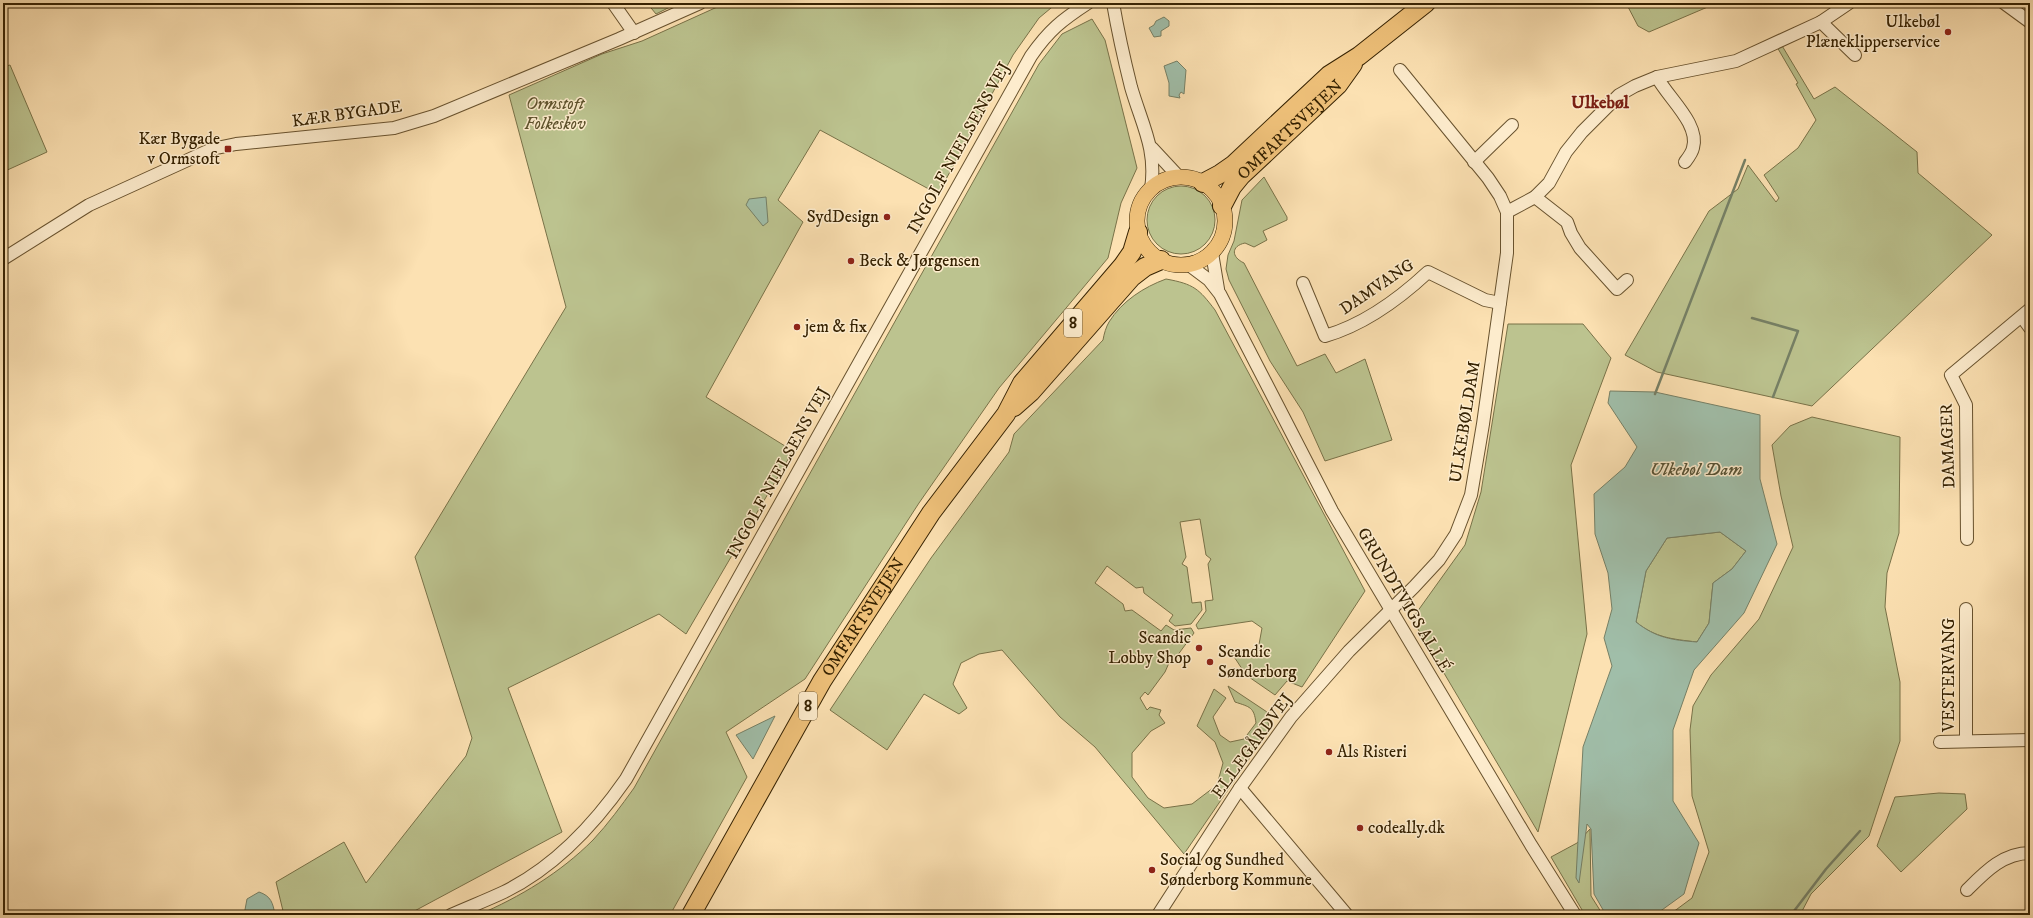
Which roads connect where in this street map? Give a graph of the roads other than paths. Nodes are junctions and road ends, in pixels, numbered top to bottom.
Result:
1 (613, 3) edge
2 (700, 3) edge
3 (1088, 3) edge
4 (1113, 3) edge
5 (1426, 3) edge
6 (1849, 3) edge
7 (2004, 3) edge
8 (1821, 22) junction
9 (2030, 22) edge
10 (634, 33) junction
11 (1855, 55) dead end
12 (1360, 56) junction
13 (1400, 70) dead end
14 (1657, 77) junction
15 (1512, 125) dead end
16 (1152, 148) junction
17 (1474, 162) junction
18 (1686, 162) dead end
19 (1179, 177) junction
20 (1203, 183) junction
21 (1151, 189) junction
22 (1535, 197) junction
23 (1222, 206) junction
24 (1507, 212) junction
25 (1138, 232) junction
26 (1212, 252) junction
27 (3, 259) edge
28 (1160, 260) junction
29 (1189, 265) junction
30 (1627, 280) dead end
31 (1303, 283) dead end
32 (1220, 294) junction
33 (1500, 303) junction
34 (2026, 313) edge
35 (2030, 328) edge
36 (1006, 414) junction
37 (1967, 538) dead end
38 (1966, 609) dead end
39 (1390, 611) junction
40 (2030, 740) edge
41 (1966, 741) junction
42 (1940, 742) dead end
43 (1240, 788) junction
44 (2030, 853) edge
45 (1967, 890) dead end
46 (451, 915) edge
47 (691, 915) edge
48 (1158, 915) edge
49 (1347, 915) edge
50 (1575, 915) edge

1 - 10 street
2 - 10 street, KÆR BYGADE
3 - 46 street, INGOLF NIELSENS VEJ
4 - 16 street
5 - 12 highway, OMFARTSVEJEN
6 - 8 street
7 - 9 street
8 - 11 street
8 - 14 street
10 - 27 street, KÆR BYGADE
12 - 20 highway, OMFARTSVEJEN
12 - 23 highway, OMFARTSVEJEN
13 - 17 street, ULKEBØLDAM
14 - 18 street
14 - 22 street
15 - 17 street
16 - 19 street
16 - 21 street
17 - 24 street, ULKEBØLDAM
19 - 20 main road
19 - 21 main road, 8
20 - 23 main road
21 - 25 main road, 8
22 - 24 street
22 - 30 street
23 - 26 main road
24 - 33 street, ULKEBØLDAM
25 - 28 main road
25 - 36 highway, OMFARTSVEJEN / 8
26 - 29 main road
26 - 32 street, GRUNDTVIGS ALLÉ
28 - 29 main road
28 - 36 highway, OMFARTSVEJEN / 8
29 - 32 street, GRUNDTVIGS ALLÉ
31 - 33 street, DAMVANG
32 - 39 street, GRUNDTVIGS ALLÉ
33 - 39 street, ULKEBØLDAM
34 - 35 street, DAMAGER
34 - 37 street, DAMAGER
36 - 47 highway, OMFARTSVEJEN / 8
38 - 41 street, VESTERVANG
39 - 43 street, ELLEGÅRDVEJ
39 - 50 street, GRUNDTVIGS ALLÉ
40 - 41 street, VESTERVANG
41 - 42 street, VESTERVANG
43 - 48 street, ELLEGÅRDVEJ
43 - 49 street
44 - 45 street

